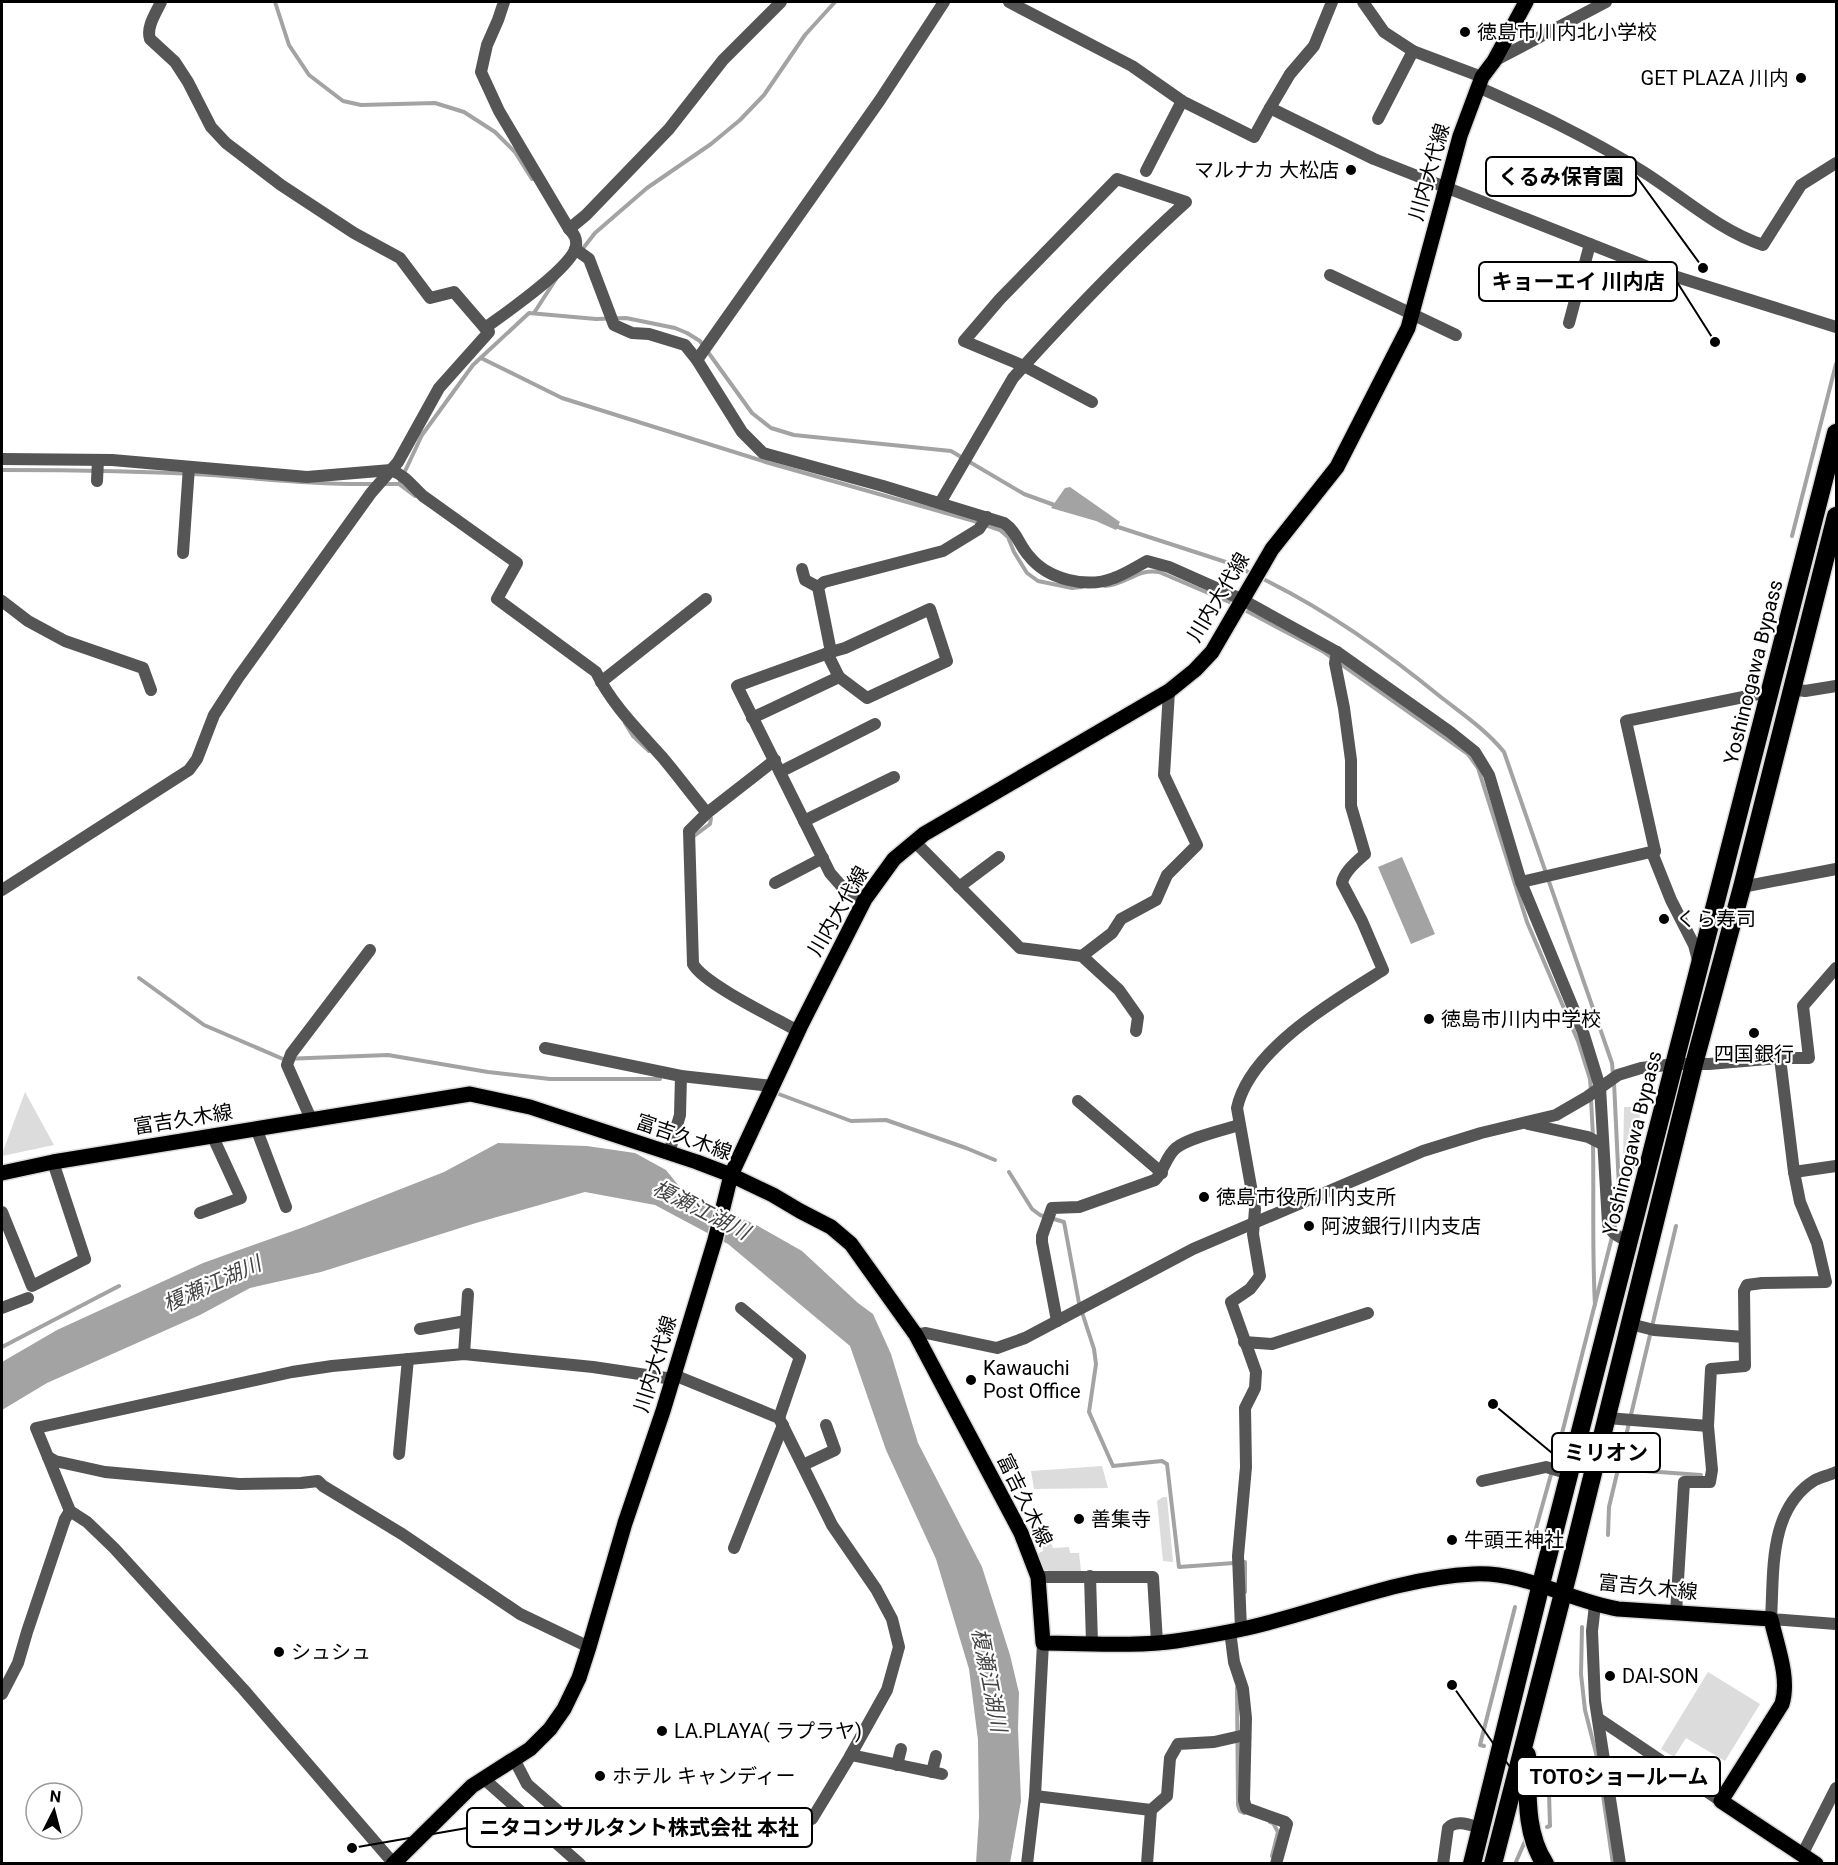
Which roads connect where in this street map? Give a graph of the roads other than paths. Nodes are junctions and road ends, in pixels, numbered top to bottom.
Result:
1 (161, 2) edge
2 (504, 2) edge
3 (781, 2) edge
4 (944, 2) edge
5 (1008, 2) edge
6 (1332, 2) edge
7 (1363, 2) edge
8 (1526, 2) edge
9 (1605, 2) edge
10 (1413, 51) junction
11 (1494, 61) junction
12 (1480, 82) junction
13 (1182, 101) junction
14 (1270, 108) junction
15 (1378, 119) dead end
16 (1836, 163) edge
17 (1146, 171) dead end
18 (1447, 187) junction
19 (569, 229) junction
20 (1590, 244) junction
21 (580, 252) junction
22 (1330, 275) dead end
23 (1411, 315) junction
24 (1569, 323) dead end
25 (1836, 327) edge
26 (485, 328) junction
27 (1455, 335) dead end
28 (702, 352) junction
29 (1024, 366) junction
30 (1092, 402) dead end
31 (1836, 433) edge
32 (2, 459) edge
33 (98, 460) junction
34 (189, 467) junction
35 (394, 471) junction
36 (97, 481) dead end
37 (940, 503) junction
38 (1836, 516) edge
39 (983, 522) junction
40 (183, 553) dead end
41 (802, 569) dead end
42 (818, 587) junction
43 (706, 599) dead end
44 (2, 601) edge
45 (1239, 604) junction
46 (829, 653) junction
47 (1336, 657) junction
48 (839, 677) junction
49 (601, 682) junction
50 (1836, 686) edge
51 (151, 690) dead end
52 (1791, 690) junction
53 (1169, 691) junction
54 (1770, 695) junction
55 (752, 718) junction
56 (875, 724) dead end
57 (775, 760) junction
58 (780, 772) junction
59 (894, 777) dead end
60 (707, 813) junction
61 (804, 821) junction
62 (915, 842) junction
63 (1655, 851) junction
64 (999, 857) dead end
65 (823, 858) junction
66 (1836, 869) edge
67 (1521, 882) junction
68 (775, 883) dead end
69 (959, 887) junction
70 (1742, 887) junction
71 (2, 890) edge
72 (865, 899) junction
73 (370, 950) dead end
74 (1083, 956) junction
75 (1699, 965) junction
76 (1836, 968) edge
77 (798, 1031) junction
78 (1136, 1031) dead end
79 (546, 1048) dead end
80 (1780, 1058) junction
81 (1676, 1064) junction
82 (1694, 1064) junction
83 (681, 1076) junction
84 (772, 1086) junction
85 (1601, 1087) junction
86 (1078, 1101) dead end
87 (311, 1119) junction
88 (1527, 1123) junction
89 (1239, 1125) junction
90 (256, 1128) junction
91 (212, 1135) junction
92 (1595, 1141) junction
93 (669, 1153) junction
94 (53, 1162) junction
95 (1836, 1166) edge
96 (1794, 1172) junction
97 (2, 1173) edge
98 (1162, 1173) junction
99 (731, 1175) junction
100 (286, 1207) dead end
101 (2, 1212) edge
102 (200, 1213) dead end
103 (1253, 1223) junction
104 (1618, 1235) junction
105 (468, 1294) dead end
106 (28, 1298) dead end
107 (2, 1308) edge
108 (741, 1308) dead end
109 (1368, 1313) dead end
110 (466, 1321) junction
111 (1057, 1321) junction
112 (1644, 1328) junction
113 (420, 1329) dead end
114 (916, 1335) junction
115 (1744, 1337) junction
116 (1244, 1342) junction
117 (464, 1354) junction
118 (408, 1359) junction
119 (673, 1377) junction
120 (1607, 1418) junction
121 (781, 1421) junction
122 (826, 1425) dead end
123 (1708, 1426) junction
124 (399, 1454) dead end
125 (48, 1457) junction
126 (803, 1465) junction
127 (1559, 1470) junction
128 (1836, 1472) edge
129 (1482, 1481) dead end
130 (70, 1512) junction
131 (734, 1548) dead end
132 (1090, 1576) junction
133 (1038, 1577) junction
134 (1541, 1584) junction
135 (1563, 1592) junction
136 (1595, 1605) junction
137 (1677, 1613) junction
138 (1771, 1619) junction
139 (1836, 1624) edge
140 (1235, 1630) junction
141 (1157, 1642) junction
142 (1043, 1643) junction
143 (1092, 1643) junction
144 (589, 1647) junction
145 (2, 1694) edge
146 (1599, 1719) junction
147 (1527, 1732) junction
148 (1241, 1735) junction
149 (901, 1749) dead end
150 (851, 1755) junction
151 (936, 1756) dead end
152 (513, 1759) junction
153 (897, 1765) junction
154 (483, 1778) junction
155 (1836, 1788) edge
156 (1035, 1796) junction
157 (1721, 1802) junction
158 (1151, 1809) junction
159 (812, 1818) dead end
160 (1481, 1828) junction
161 (602, 1836) dead end
162 (1802, 1855) junction
163 (393, 1863) edge
164 (580, 1863) edge
165 (1027, 1863) edge
166 (1147, 1863) edge
167 (1276, 1863) edge
168 (1443, 1863) edge
169 (1472, 1863) edge
170 (1493, 1863) edge
171 (1545, 1863) edge
172 (1620, 1863) edge
173 (1816, 1863) edge

1 - 26 street
2 - 19 street
3 - 19 street
4 - 28 street
5 - 13 street
6 - 14 street
7 - 10 street
8 - 11 main road, 川内大代線
9 - 11 street
10 - 12 street
10 - 15 street
11 - 12 main road, 川内大代線
12 - 16 street
12 - 18 main road, 川内大代線
13 - 14 street
13 - 17 street
14 - 18 street
18 - 20 street
18 - 23 main road, 川内大代線
19 - 21 street
20 - 24 street
20 - 25 street
21 - 26 street
21 - 28 street
22 - 23 street
23 - 27 street
23 - 45 main road, 川内大代線
26 - 35 street
28 - 37 street
29 - 29 street
29 - 30 street
29 - 37 street
31 - 54 highway, Yoshinogawa Bypass
32 - 33 street
33 - 34 street
33 - 36 street
34 - 35 street
34 - 40 street
35 - 49 street
35 - 71 street
37 - 39 street
38 - 52 highway, Yoshinogawa Bypass
39 - 42 street
39 - 45 street
41 - 42 street
42 - 46 street
43 - 49 street
44 - 51 street
45 - 47 street
45 - 53 main road, 川内大代線
46 - 48 street
46 - 48 street
46 - 55 street
47 - 67 street
47 - 89 street
48 - 55 street
49 - 60 street
50 - 52 street
52 - 70 highway, Yoshinogawa Bypass
53 - 62 main road, 川内大代線
53 - 74 street
54 - 63 street
54 - 75 highway, Yoshinogawa Bypass
55 - 57 street
56 - 58 street
57 - 58 street
57 - 60 street
58 - 61 street
59 - 61 street
60 - 77 street
61 - 65 street
62 - 69 street
62 - 72 main road, 川内大代線
63 - 67 street
63 - 75 street
64 - 69 street
65 - 68 street
65 - 72 street
66 - 70 street
67 - 85 street
69 - 74 street
70 - 82 highway, Yoshinogawa Bypass
72 - 77 main road, 川内大代線
73 - 87 street
74 - 78 street
75 - 81 highway, Yoshinogawa Bypass
76 - 80 street
77 - 84 main road, 川内大代線
79 - 83 street
80 - 82 street
80 - 96 street
81 - 82 street
81 - 85 street
81 - 104 highway, Yoshinogawa Bypass
82 - 112 highway, Yoshinogawa Bypass
83 - 84 street
83 - 93 street
84 - 99 main road, 川内大代線
85 - 88 street
85 - 92 street
86 - 98 street
87 - 90 main road, 富吉久木線
87 - 93 main road, 富吉久木線
88 - 92 street
88 - 103 street
89 - 98 street
89 - 103 street
90 - 91 main road, 富吉久木線
90 - 100 street
91 - 94 main road, 富吉久木線
91 - 102 street
92 - 104 street
93 - 99 main road, 富吉久木線
94 - 97 main road, 富吉久木線
94 - 101 street
95 - 96 street
96 - 115 street
98 - 111 street
99 - 114 main road, 富吉久木線
99 - 119 main road, 川内大代線
103 - 111 street
103 - 116 street
104 - 127 highway, Yoshinogawa Bypass
105 - 110 street
106 - 107 street
108 - 121 street
109 - 116 street
110 - 113 street
110 - 117 street
111 - 114 street
112 - 115 street
112 - 120 highway, Yoshinogawa Bypass
114 - 133 main road, 富吉久木線
115 - 123 street
116 - 140 street
117 - 118 street
117 - 119 street
118 - 124 street
118 - 125 street
119 - 121 street
119 - 144 main road, 川内大代線
120 - 123 street
120 - 135 highway, Yoshinogawa Bypass
121 - 126 street
121 - 131 street
122 - 126 street
123 - 137 street
125 - 130 street
125 - 144 street
126 - 150 street
127 - 129 street
127 - 134 highway, Yoshinogawa Bypass
128 - 138 street
130 - 145 street
130 - 163 street
132 - 133 street
132 - 141 street
132 - 143 street
133 - 142 main road, 富吉久木線
134 - 135 main road, 富吉久木線
134 - 140 main road, 富吉久木線
134 - 160 highway, Yoshinogawa Bypass
135 - 136 main road, 富吉久木線
135 - 147 highway, Yoshinogawa Bypass
136 - 137 main road, 富吉久木線
136 - 146 street
137 - 138 main road, 富吉久木線
138 - 139 street
138 - 157 main road
140 - 141 main road, 富吉久木線
140 - 148 street
141 - 143 main road, 富吉久木線
142 - 143 main road, 富吉久木線
142 - 156 street
144 - 152 main road, 川内大代線
146 - 157 street
146 - 172 street
147 - 170 highway, Yoshinogawa Bypass
147 - 171 highway
148 - 158 street
148 - 167 street
149 - 153 street
150 - 153 street
150 - 159 street
151 - 153 street
152 - 154 main road, 川内大代線
152 - 161 street
154 - 163 main road, 川内大代線
154 - 164 street
155 - 162 street
156 - 158 street
156 - 165 street
157 - 162 main road
158 - 166 street
160 - 168 street
160 - 169 highway, Yoshinogawa Bypass
162 - 173 main road

